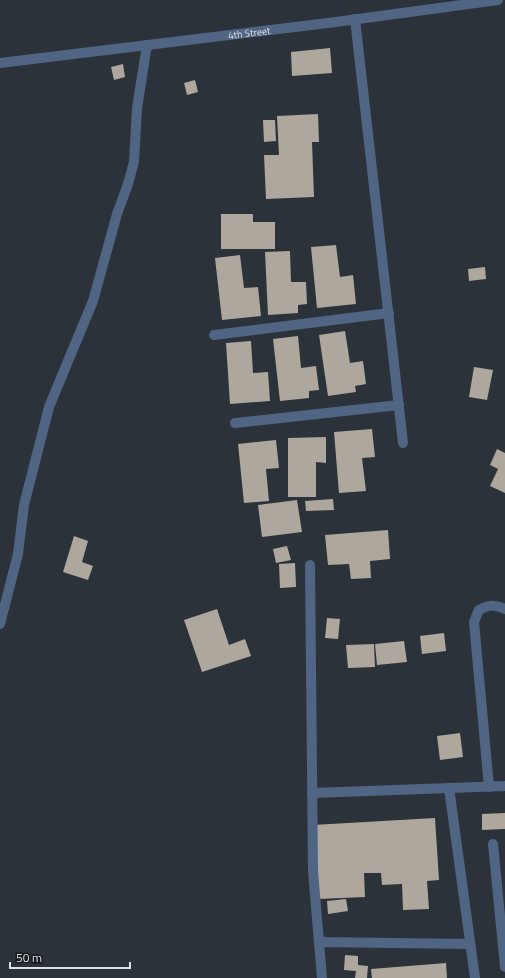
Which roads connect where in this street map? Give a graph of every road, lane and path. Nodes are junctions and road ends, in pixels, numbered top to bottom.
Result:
1 (498, 0) edge
2 (355, 19) junction
3 (147, 45) junction
4 (0, 63) edge
5 (388, 313) junction
6 (214, 335) dead end
7 (399, 405) junction
8 (235, 424) dead end
9 (403, 443) dead end
10 (310, 565) dead end
11 (505, 609) edge
12 (0, 624) edge
13 (505, 786) edge
14 (489, 787) junction
15 (449, 788) junction
16 (312, 793) junction
17 (493, 844) dead end
18 (319, 942) junction
19 (470, 944) junction
20 (505, 967) edge
21 (322, 978) edge
22 (475, 978) edge

1 - 2 street, 4th Street
2 - 3 street, 4th Street
2 - 5 street
3 - 4 street, 4th Street
3 - 12 street
5 - 6 street
5 - 7 street
7 - 8 street
7 - 9 street
10 - 16 street
11 - 14 street
13 - 14 street
14 - 15 street
15 - 16 street
15 - 19 street
16 - 18 street
17 - 20 street
18 - 19 street
18 - 21 street
19 - 22 street

